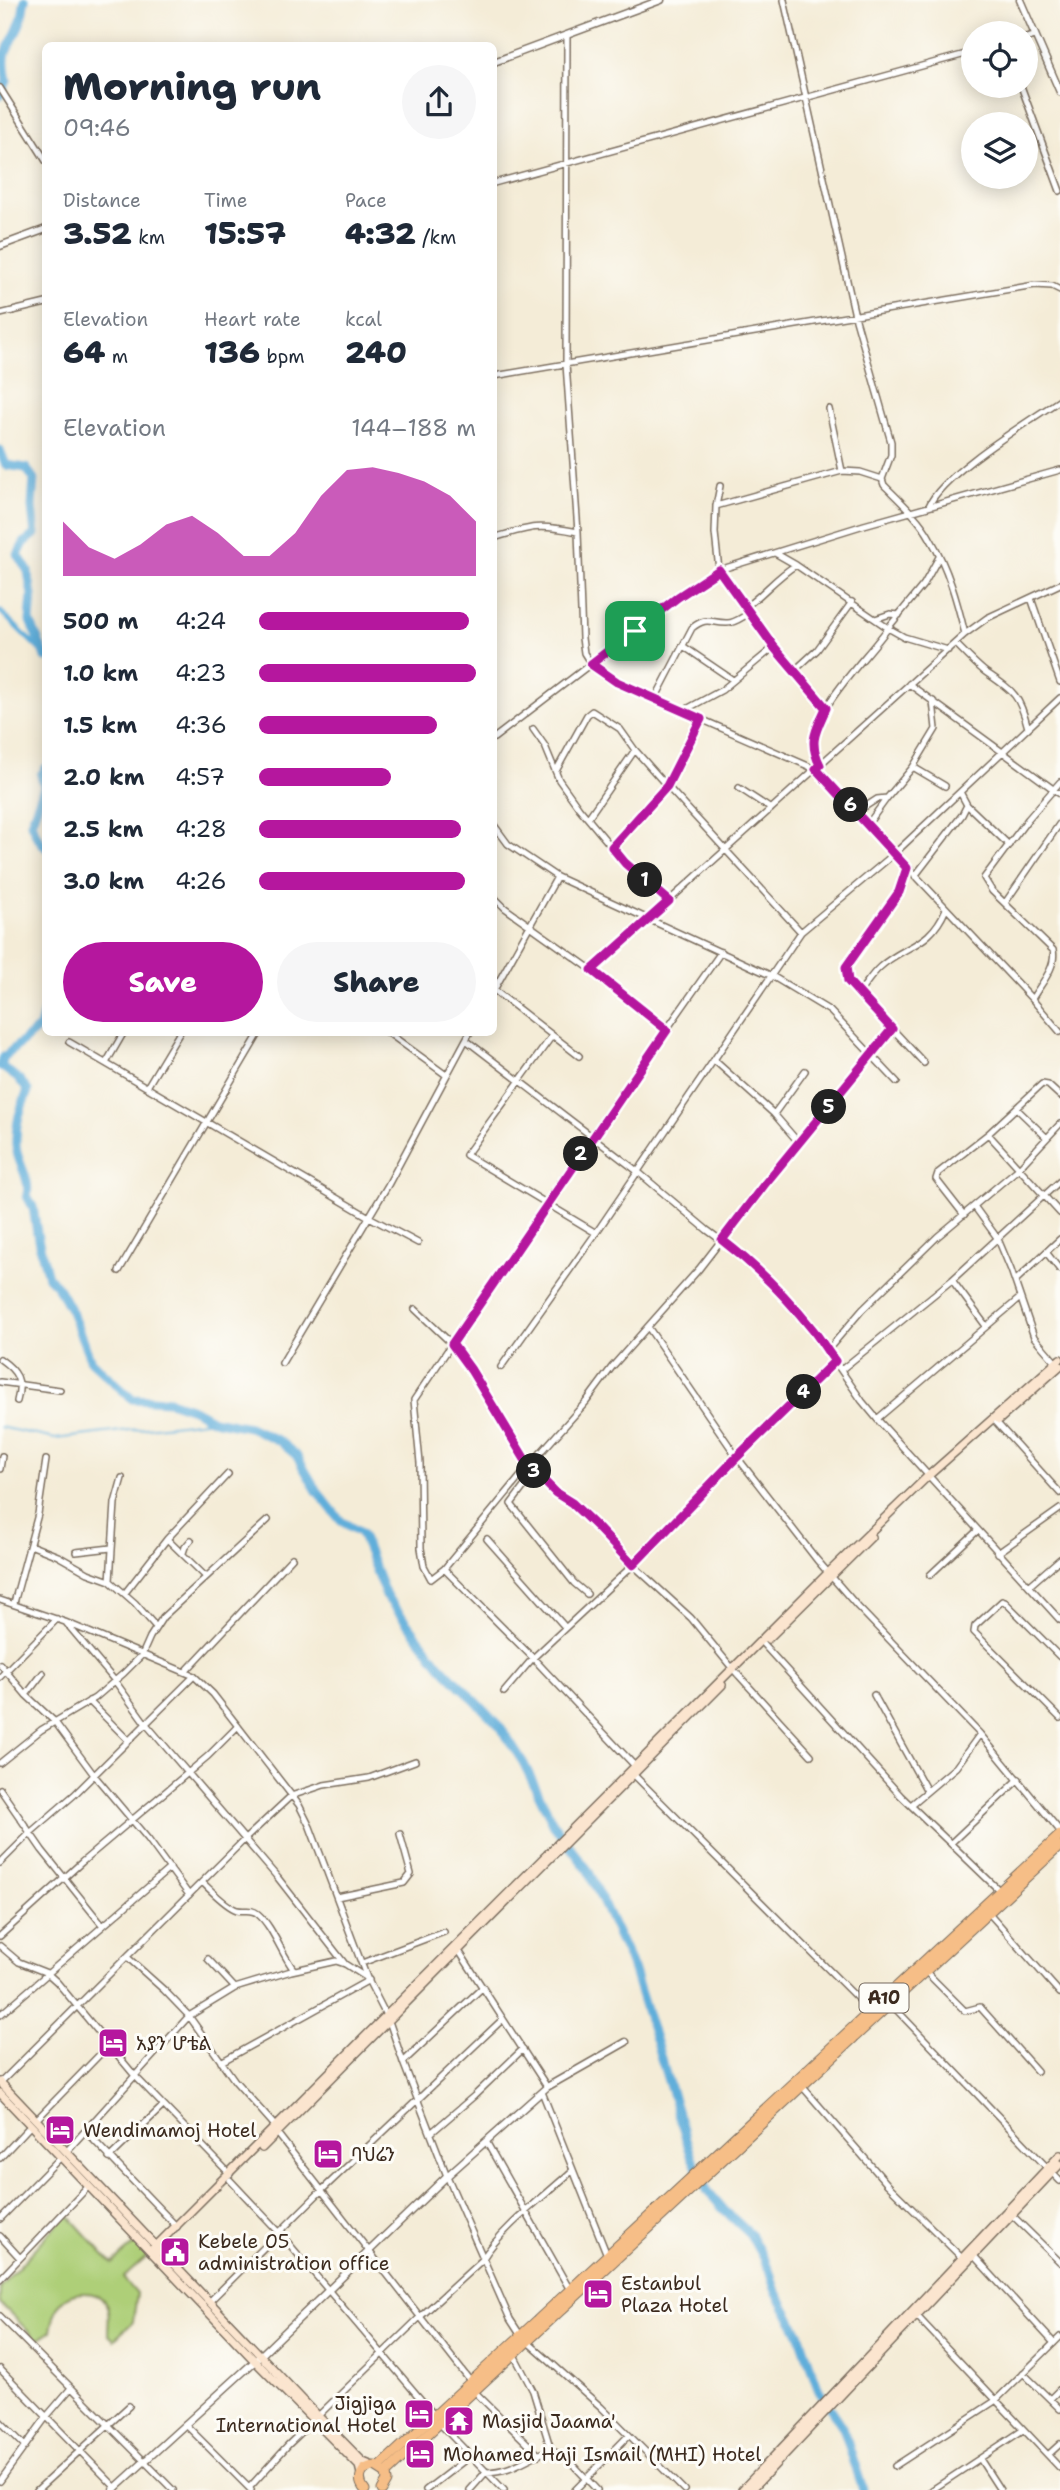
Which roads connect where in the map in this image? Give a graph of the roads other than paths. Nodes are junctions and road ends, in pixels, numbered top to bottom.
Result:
1 (661, 0) edge
2 (784, 0) edge
3 (1020, 0) edge
4 (650, 2) edge
5 (1029, 21) edge
6 (567, 35) junction
7 (1038, 43) edge
8 (961, 55) edge
9 (497, 61) edge
10 (0, 88) edge
11 (1060, 92) edge
12 (1025, 98) edge
13 (806, 99) junction
14 (42, 155) edge
15 (566, 163) junction
16 (497, 182) edge
17 (1060, 191) edge
18 (42, 230) edge
19 (0, 246) edge
20 (1060, 290) edge
21 (42, 304) edge
22 (0, 314) edge
23 (855, 316) junction
24 (566, 364) junction
25 (497, 376) edge
26 (1060, 400) edge
27 (828, 409) dead end
28 (1060, 470) edge
29 (842, 471) junction
30 (882, 479) junction
31 (720, 486) dead end
32 (716, 506) junction
33 (929, 506) junction
34 (910, 512) junction
35 (578, 532) junction
36 (497, 537) edge
37 (774, 552) junction
38 (939, 556) junction
39 (796, 565) junction
40 (719, 570) junction
41 (1060, 584) edge
42 (1031, 598) junction
43 (852, 602) junction
44 (746, 611) junction
45 (899, 615) junction
46 (876, 619) junction
47 (888, 628) junction
48 (965, 634) junction
49 (955, 643) junction
50 (682, 646) junction
51 (774, 647) junction
52 (948, 650) junction
53 (591, 664) junction
54 (794, 671) junction
55 (733, 680) junction
56 (1060, 682) edge
57 (909, 684) junction
58 (1060, 698) edge
59 (655, 699) junction
60 (933, 701) junction
61 (826, 708) junction
62 (683, 711) junction
63 (701, 719) junction
64 (1028, 728) junction
65 (533, 729) dead end
66 (497, 736) edge
67 (635, 750) junction
68 (1003, 751) junction
69 (818, 767) junction
70 (913, 767) junction
71 (556, 771) junction
72 (1060, 782) edge
73 (667, 786) junction
74 (945, 786) dead end
75 (739, 788) dead end
76 (1055, 789) junction
77 (960, 792) junction
78 (1060, 794) edge
79 (887, 798) junction
80 (967, 805) junction
81 (771, 809) junction
82 (857, 812) junction
83 (588, 818) junction
84 (1060, 822) edge
85 (868, 824) junction
86 (497, 829) edge
87 (1009, 845) junction
88 (612, 847) junction
89 (725, 850) junction
90 (894, 854) junction
91 (907, 868) junction
92 (915, 876) junction
93 (558, 877) junction
94 (497, 900) edge
95 (669, 901) junction
96 (1005, 903) junction
97 (946, 909) junction
98 (649, 919) junction
99 (530, 924) junction
100 (801, 932) junction
101 (721, 952) junction
102 (592, 970) junction
103 (772, 976) junction
104 (497, 984) edge
105 (497, 992) edge
106 (859, 993) junction
107 (1032, 999) junction
108 (892, 1029) junction
109 (667, 1030) junction
110 (1060, 1032) edge
111 (122, 1036) edge
112 (178, 1036) edge
113 (258, 1036) edge
114 (392, 1036) edge
115 (468, 1036) edge
116 (552, 1036) junction
117 (466, 1040) junction
118 (69, 1042) dead end
119 (579, 1056) dead end
120 (872, 1056) junction
121 (714, 1060) junction
122 (106, 1063) junction
123 (924, 1063) dead end
124 (805, 1071) dead end
125 (446, 1076) junction
126 (520, 1081) junction
127 (897, 1082) dead end
128 (147, 1087) junction
129 (1060, 1096) edge
130 (1016, 1108) junction
131 (774, 1114) junction
132 (206, 1123) junction
133 (1060, 1124) edge
134 (988, 1134) junction
135 (592, 1136) junction
136 (1047, 1138) junction
137 (799, 1143) junction
138 (1018, 1169) junction
139 (637, 1171) junction
140 (1060, 1181) edge
141 (1045, 1196) junction
142 (548, 1203) junction
143 (974, 1206) junction
144 (1060, 1213) edge
145 (964, 1215) junction
146 (369, 1217) junction
147 (596, 1233) junction
148 (998, 1239) junction
149 (1060, 1239) edge
150 (722, 1240) junction
151 (418, 1243) dead end
152 (1046, 1252) junction
153 (1060, 1269) edge
154 (118, 1272) dead end
155 (952, 1280) junction
156 (1015, 1281) junction
157 (1020, 1298) junction
158 (415, 1308) dead end
159 (986, 1326) junction
160 (650, 1330) junction
161 (452, 1344) junction
162 (827, 1351) junction
163 (0, 1359) edge
164 (835, 1361) junction
165 (282, 1363) dead end
166 (1059, 1364) edge
167 (501, 1367) dead end
168 (841, 1370) junction
169 (0, 1382) edge
170 (21, 1384) junction
171 (61, 1390) dead end
172 (17, 1401) dead end
173 (877, 1419) junction
174 (996, 1422) junction
175 (2, 1456) edge
176 (737, 1457) junction
177 (46, 1460) dead end
178 (529, 1466) junction
179 (0, 1469) edge
180 (535, 1472) junction
181 (228, 1474) dead end
182 (122, 1478) dead end
183 (929, 1479) junction
184 (1060, 1493) edge
185 (1060, 1509) edge
186 (268, 1520) dead end
187 (977, 1531) junction
188 (167, 1539) junction
189 (487, 1539) dead end
190 (191, 1541) dead end
191 (30, 1545) junction
192 (111, 1548) junction
193 (76, 1552) dead end
194 (183, 1553) junction
195 (998, 1553) junction
196 (292, 1558) dead end
197 (1060, 1559) edge
198 (633, 1565) junction
199 (444, 1569) junction
200 (829, 1575) junction
201 (930, 1575) dead end
202 (206, 1577) junction
203 (110, 1581) junction
204 (1029, 1586) junction
205 (125, 1593) junction
206 (587, 1594) dead end
207 (0, 1600) edge
208 (14, 1603) junction
209 (57, 1619) junction
210 (1060, 1620) edge
211 (65, 1622) junction
212 (156, 1627) junction
213 (565, 1627) junction
214 (763, 1644) junction
215 (142, 1655) junction
216 (1060, 1657) edge
217 (533, 1658) junction
218 (0, 1664) edge
219 (734, 1669) junction
220 (6, 1671) junction
221 (186, 1671) junction
222 (43, 1673) dead end
223 (194, 1676) junction
224 (0, 1677) edge
225 (115, 1681) junction
226 (504, 1692) dead end
227 (26, 1695) junction
228 (874, 1695) dead end
229 (89, 1702) junction
230 (1060, 1707) edge
231 (1054, 1713) junction
232 (1060, 1718) edge
233 (55, 1722) junction
234 (146, 1724) junction
235 (238, 1726) junction
236 (980, 1734) junction
237 (129, 1741) junction
238 (811, 1755) dead end
239 (415, 1761) dead end
240 (0, 1763) edge
241 (632, 1770) junction
242 (188, 1773) junction
243 (94, 1776) junction
244 (1019, 1779) junction
245 (0, 1789) edge
246 (927, 1791) junction
247 (291, 1796) junction
248 (911, 1804) junction
249 (131, 1819) junction
250 (30, 1833) junction
251 (1060, 1833) edge
252 (400, 1835) dead end
253 (245, 1839) junction
254 (951, 1843) junction
255 (1059, 1850) edge
256 (0, 1863) edge
257 (540, 1865) junction
258 (170, 1868) junction
259 (66, 1877) junction
260 (202, 1882) junction
261 (1000, 1891) junction
262 (189, 1895) junction
263 (337, 1897) junction
264 (988, 1912) junction
265 (103, 1926) junction
266 (444, 1932) dead end
267 (0, 1936) edge
268 (0, 1946) edge
269 (459, 1951) junction
270 (127, 1957) junction
271 (208, 1959) dead end
272 (345, 1964) junction
273 (362, 1964) junction
274 (294, 1970) junction
275 (925, 1971) junction
276 (47, 1973) junction
277 (368, 1979) junction
278 (482, 1987) junction
279 (235, 1988) junction
280 (1060, 1993) edge
281 (887, 2000) junction
282 (76, 2005) junction
283 (870, 2011) junction
284 (0, 2015) edge
285 (189, 2017) junction
286 (388, 2018) junction
287 (503, 2019) junction
288 (626, 2042) dead end
289 (109, 2045) junction
290 (523, 2049) junction
291 (221, 2062) junction
292 (403, 2062) junction
293 (1037, 2071) dead end
294 (135, 2076) junction
295 (0, 2082) edge
296 (801, 2085) junction
297 (544, 2089) junction
298 (0, 2092) edge
299 (418, 2100) junction
300 (163, 2106) junction
301 (34, 2123) junction
302 (276, 2130) junction
303 (85, 2131) junction
304 (430, 2133) junction
305 (487, 2143) junction
306 (64, 2155) junction
307 (1060, 2155) edge
308 (0, 2158) edge
309 (109, 2158) junction
310 (1060, 2164) edge
311 (710, 2165) junction
312 (573, 2170) junction
313 (1050, 2170) junction
314 (447, 2176) junction
315 (230, 2177) junction
316 (1060, 2181) edge
317 (89, 2186) junction
318 (321, 2191) junction
319 (681, 2192) junction
320 (527, 2212) junction
321 (1013, 2215) junction
322 (0, 2219) edge
323 (177, 2227) junction
324 (279, 2232) junction
325 (0, 2236) edge
326 (156, 2251) junction
327 (368, 2252) junction
328 (607, 2255) junction
329 (974, 2256) junction
330 (20, 2258) junction
331 (962, 2259) junction
332 (482, 2260) junction
333 (1060, 2262) edge
334 (0, 2279) edge
335 (327, 2290) junction
336 (570, 2290) junction
337 (209, 2302) junction
338 (914, 2314) junction
339 (0, 2316) edge
340 (420, 2317) junction
341 (1060, 2337) edge
342 (524, 2338) junction
343 (1054, 2343) junction
344 (513, 2353) junction
345 (382, 2354) junction
346 (258, 2358) junction
347 (0, 2369) edge
348 (1023, 2373) junction
349 (472, 2386) junction
350 (71, 2388) junction
351 (1060, 2389) edge
352 (1050, 2399) junction
353 (995, 2400) junction
354 (129, 2406) dead end
355 (1060, 2409) edge
356 (47, 2416) junction
357 (316, 2419) junction
358 (437, 2420) junction
359 (0, 2421) edge
360 (809, 2423) junction
361 (107, 2424) junction
362 (185, 2424) junction
363 (1023, 2430) junction
364 (629, 2435) junction
365 (1060, 2444) edge
366 (24, 2445) junction
367 (551, 2450) junction
368 (80, 2451) junction
369 (539, 2455) junction
370 (1048, 2455) junction
371 (470, 2456) junction
372 (979, 2459) junction
373 (145, 2462) junction
374 (895, 2466) dead end
375 (1060, 2468) edge
376 (486, 2472) junction
377 (383, 2475) edge
378 (587, 2478) junction
379 (0, 2481) edge
380 (360, 2484) edge
381 (678, 2484) junction
382 (248, 2487) edge
383 (114, 2489) edge
384 (37, 2490) edge
385 (173, 2490) edge
386 (239, 2490) edge
387 (382, 2490) edge
388 (426, 2490) edge
389 (470, 2490) edge
390 (504, 2490) edge
391 (575, 2490) edge
392 (597, 2490) edge
393 (672, 2490) edge
394 (684, 2490) edge
395 (742, 2490) edge
396 (751, 2490) edge
397 (932, 2490) edge
398 (1000, 2490) edge

1 - 4 street
2 - 13 street
3 - 5 street
4 - 6 street
6 - 9 street
6 - 15 street
7 - 11 street
8 - 13 street
10 - 14 street
12 - 17 street
13 - 15 street
13 - 23 street
15 - 16 street
15 - 24 street
18 - 19 street
20 - 23 street
21 - 22 street
23 - 24 street
23 - 30 street
24 - 25 street
24 - 35 street
26 - 33 street
27 - 29 street
28 - 33 street
29 - 30 street
29 - 32 street
30 - 34 street
31 - 32 street
32 - 40 street
33 - 34 street
34 - 37 street
34 - 38 street
35 - 36 street
35 - 53 street
37 - 39 street
37 - 40 street
38 - 45 street
38 - 48 street
39 - 43 street
39 - 44 street
40 - 44 street
40 - 53 street
41 - 42 street
42 - 48 street
42 - 56 street
43 - 46 street
43 - 54 street
44 - 50 street
44 - 51 street
45 - 46 street
45 - 47 street
46 - 47 street
47 - 52 street
47 - 61 street
48 - 49 street
49 - 52 street
49 - 64 street
50 - 55 street
50 - 59 street
51 - 54 street
51 - 55 street
52 - 57 street
53 - 59 street
53 - 66 street
54 - 61 street
55 - 62 street
57 - 60 street
57 - 69 street
58 - 64 street
59 - 62 street
60 - 68 street
60 - 70 street
61 - 69 street
62 - 63 street
63 - 69 street
63 - 73 street
64 - 68 street
65 - 71 street
67 - 71 street
67 - 73 street
67 - 83 street
68 - 76 street
68 - 77 street
69 - 81 street
69 - 82 street
70 - 74 street
70 - 79 street
71 - 83 street
72 - 76 street
73 - 88 street
73 - 89 street
75 - 81 street
76 - 78 street
76 - 87 street
77 - 80 street
77 - 90 street
79 - 82 street
79 - 85 street
80 - 87 street
80 - 92 street
81 - 89 street
82 - 85 street
83 - 88 street
84 - 96 street
85 - 90 street
86 - 93 street
87 - 96 street
88 - 95 street
89 - 95 street
89 - 100 street
90 - 91 street
90 - 100 street
91 - 92 street
91 - 106 street
92 - 97 street
93 - 98 street
93 - 99 street
94 - 99 street
95 - 98 street
96 - 107 street
97 - 106 street
97 - 107 street
98 - 101 street
98 - 102 street
99 - 102 street
99 - 104 street
100 - 103 street
101 - 103 street
101 - 109 street
102 - 109 street
103 - 120 street
103 - 121 street
105 - 116 street
106 - 108 street
107 - 110 street
108 - 120 street
108 - 123 street
109 - 135 street
111 - 122 street
112 - 128 street
113 - 132 street
114 - 125 street
115 - 117 street
116 - 119 street
116 - 126 street
117 - 125 street
117 - 126 street
118 - 122 street
120 - 127 street
120 - 137 street
121 - 131 street
121 - 139 street
122 - 128 street
124 - 131 street
125 - 146 street
126 - 135 street
126 - 142 street
128 - 132 street
129 - 130 street
130 - 134 street
130 - 136 street
131 - 137 street
132 - 146 street
132 - 154 street
133 - 136 street
134 - 138 street
134 - 145 street
135 - 139 street
135 - 142 street
136 - 138 street
137 - 150 street
138 - 141 street
138 - 143 street
139 - 147 street
139 - 150 street
140 - 141 street
141 - 144 street
141 - 148 street
142 - 147 street
142 - 161 street
143 - 145 street
143 - 148 street
145 - 162 street
146 - 151 street
146 - 165 street
147 - 167 street
148 - 155 street
148 - 156 street
149 - 152 street
150 - 160 street
150 - 162 street
152 - 153 street
152 - 156 street
155 - 159 street
155 - 168 street
156 - 157 street
157 - 159 street
157 - 166 street
158 - 161 street
159 - 173 street
160 - 176 street
160 - 178 street
161 - 178 street
161 - 199 street
162 - 164 street
163 - 170 street
164 - 168 street
164 - 176 street
166 - 174 main road
166 - 183 main road
168 - 173 street
169 - 170 street
170 - 171 street
170 - 172 street
173 - 183 street
174 - 183 main road
174 - 184 street
175 - 179 street
176 - 198 street
176 - 200 street
177 - 191 street
178 - 180 street
178 - 199 street
180 - 198 street
180 - 206 street
181 - 188 street
182 - 192 street
183 - 187 street
183 - 200 main road
185 - 195 street
186 - 202 street
187 - 195 street
187 - 201 street
188 - 194 street
188 - 205 street
189 - 213 street
190 - 194 street
191 - 203 street
191 - 208 street
192 - 193 street
192 - 203 street
194 - 202 street
195 - 204 street
196 - 221 street
197 - 204 street
198 - 213 street
198 - 219 street
199 - 217 street
200 - 214 main road
200 - 219 main road
200 - 236 street
202 - 212 street
203 - 205 street
204 - 210 street
205 - 212 street
207 - 208 street
208 - 209 street
209 - 211 street
209 - 220 street
211 - 215 street
211 - 225 street
212 - 215 street
213 - 217 street
214 - 219 main road
214 - 248 street
215 - 221 street
215 - 225 street
216 - 231 street
217 - 226 street
217 - 241 street
218 - 220 street
219 - 238 street
219 - 241 main road
220 - 224 street
220 - 227 street
221 - 223 street
222 - 227 street
223 - 234 street
223 - 235 street
225 - 229 street
225 - 234 street
227 - 233 street
228 - 246 street
229 - 233 street
229 - 237 street
230 - 231 street
231 - 232 street
233 - 240 street
233 - 243 street
234 - 237 street
234 - 242 street
235 - 242 street
235 - 247 street
236 - 244 street
236 - 246 street
237 - 243 street
239 - 247 street
241 - 257 main road
241 - 283 street
242 - 249 street
242 - 253 street
243 - 249 street
243 - 250 street
244 - 251 street
244 - 254 street
245 - 250 street
246 - 248 street
247 - 253 street
247 - 263 street
248 - 254 street
249 - 258 street
249 - 259 street
250 - 256 street
250 - 259 street
251 - 261 highway, A10
252 - 263 street
253 - 260 street
253 - 272 street
254 - 261 street
255 - 264 highway, A10
257 - 269 main road
257 - 286 main road
258 - 262 street
258 - 265 street
259 - 265 street
259 - 267 street
260 - 262 street
260 - 274 street
261 - 281 highway, A10
262 - 270 street
263 - 273 street
264 - 275 highway, A10
264 - 280 street
265 - 276 street
266 - 273 street
268 - 276 street
269 - 278 street
269 - 286 main road
270 - 282 street
270 - 285 street
271 - 279 street
272 - 274 street
272 - 277 street
273 - 277 street
274 - 279 street
275 - 281 highway, A10
275 - 293 street
276 - 282 street
276 - 284 street
277 - 286 street
277 - 291 street
278 - 287 street
278 - 292 street
279 - 285 street
281 - 283 highway, A10
281 - 296 highway, A10
281 - 313 street
282 - 289 street
282 - 295 street
283 - 311 highway, A10
285 - 291 street
285 - 294 street
286 - 292 street
286 - 302 main road
287 - 290 street
287 - 299 street
288 - 297 street
289 - 294 street
289 - 301 street
290 - 297 street
290 - 304 street
291 - 302 street
292 - 299 street
294 - 300 street
294 - 303 street
295 - 301 main road
296 - 311 highway, A10
296 - 331 street
297 - 305 street
297 - 312 street
298 - 301 main road
299 - 304 street
299 - 318 street
300 - 309 street
300 - 315 street
301 - 306 main road
301 - 308 street
302 - 315 main road
302 - 318 street
303 - 306 street
303 - 309 street
304 - 314 street
305 - 314 street
305 - 320 street
306 - 317 main road
306 - 322 street
306 - 326 main road
307 - 313 main road
309 - 323 street
310 - 313 main road
311 - 319 highway, A10
312 - 320 street
312 - 328 street
313 - 316 street
313 - 321 main road
313 - 331 main road
314 - 327 street
314 - 332 street
315 - 323 main road
315 - 324 street
315 - 326 main road
317 - 326 main road
317 - 330 street
318 - 324 street
318 - 327 street
319 - 328 highway, A10
319 - 342 highway, A10
320 - 332 street
320 - 336 street
321 - 329 main road
321 - 333 street
323 - 326 main road
324 - 335 street
324 - 337 street
325 - 330 street
326 - 337 main road
326 - 346 main road
327 - 335 street
327 - 340 street
328 - 336 highway, A10
329 - 338 main road
329 - 343 street
330 - 334 street
331 - 338 main road
332 - 340 street
332 - 342 street
335 - 345 street
335 - 346 street
336 - 342 highway, A10
337 - 346 main road
338 - 353 street
338 - 360 main road
339 - 350 street
340 - 345 street
340 - 349 street
341 - 343 street
342 - 344 highway, A10
342 - 349 highway, A10
342 - 364 street
343 - 348 street
344 - 349 highway, A10
344 - 367 street
345 - 357 street
345 - 358 street
346 - 357 main road
346 - 362 street
347 - 356 street
348 - 352 street
348 - 353 street
349 - 358 highway, A10
349 - 369 street
350 - 356 street
350 - 361 street
351 - 352 street
352 - 355 street
353 - 363 street
353 - 374 street
354 - 361 street
356 - 366 street
356 - 368 street
357 - 377 main road
357 - 380 main road
357 - 382 street
358 - 371 street
358 - 377 highway, A10
359 - 366 street
360 - 395 main road
360 - 396 main road
361 - 368 street
361 - 373 street
362 - 373 street
362 - 382 street
363 - 370 street
363 - 372 street
364 - 378 street
364 - 381 street
365 - 370 street
366 - 379 street
367 - 369 street
367 - 378 street
368 - 383 street
368 - 384 street
369 - 376 street
370 - 375 street
371 - 376 street
371 - 388 street
372 - 397 street
372 - 398 street
373 - 383 street
373 - 385 street
376 - 389 street
376 - 390 street
377 - 380 highway, A10
377 - 387 highway, A10
378 - 391 street
378 - 392 street
381 - 393 street
381 - 394 street
382 - 386 street

